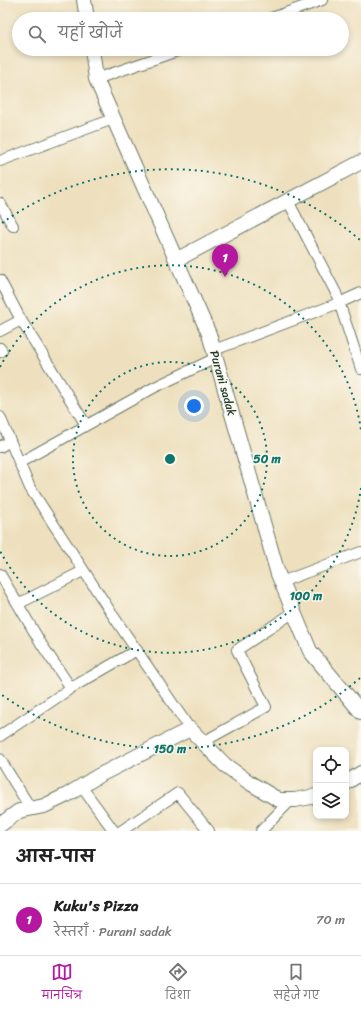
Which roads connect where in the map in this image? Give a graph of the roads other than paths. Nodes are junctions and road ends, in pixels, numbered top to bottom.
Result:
1 (84, 0) edge
2 (322, 0) edge
3 (86, 12) edge
4 (289, 12) edge
5 (93, 56) edge
6 (163, 56) edge
7 (96, 79) junction
8 (113, 119) junction
9 (0, 161) edge
10 (361, 162) edge
11 (288, 201) junction
12 (0, 203) edge
13 (13, 226) dead end
14 (176, 260) junction
15 (0, 280) edge
16 (361, 293) edge
17 (339, 303) junction
18 (21, 320) junction
19 (0, 331) edge
20 (0, 348) edge
21 (0, 352) edge
22 (215, 354) junction
23 (361, 369) edge
24 (0, 417) edge
25 (86, 425) junction
26 (10, 441) junction
27 (0, 447) edge
28 (20, 463) junction
29 (361, 552) edge
30 (83, 571) junction
31 (0, 574) edge
32 (281, 582) junction
33 (18, 604) junction
34 (294, 612) junction
35 (137, 650) junction
36 (71, 688) junction
37 (361, 712) edge
38 (190, 729) junction
39 (0, 736) edge
40 (203, 742) junction
41 (0, 759) edge
42 (361, 773) edge
43 (349, 781) edge
44 (81, 786) junction
45 (313, 796) edge
46 (292, 800) junction
47 (31, 809) junction
48 (0, 826) edge
49 (114, 831) edge
50 (121, 831) edge
51 (209, 831) edge
52 (261, 831) edge

1 - 3 main road
2 - 4 street
5 - 7 main road, Purani sadak
6 - 7 street
7 - 8 main road, Purani sadak
8 - 9 street
8 - 14 main road, Purani sadak
10 - 11 main road
11 - 14 main road
11 - 17 street
12 - 13 street
14 - 22 main road, Purani sadak
15 - 18 street
16 - 17 street
17 - 22 street
17 - 23 street
18 - 19 street
18 - 25 street
20 - 21 street
22 - 25 street
22 - 32 main road, Purani sadak
24 - 26 street
25 - 28 street
26 - 27 street
26 - 28 street
28 - 30 street
29 - 32 street
30 - 33 street
30 - 35 street
31 - 33 street
32 - 34 main road, Purani sadak
33 - 36 street
34 - 37 main road, Purani sadak
34 - 40 street
35 - 36 street
35 - 38 street
36 - 39 street
38 - 40 main road
38 - 44 main road
40 - 46 main road
41 - 47 street
42 - 43 main road
44 - 47 main road
44 - 49 street
45 - 46 main road
46 - 52 street
47 - 48 main road
50 - 51 street

